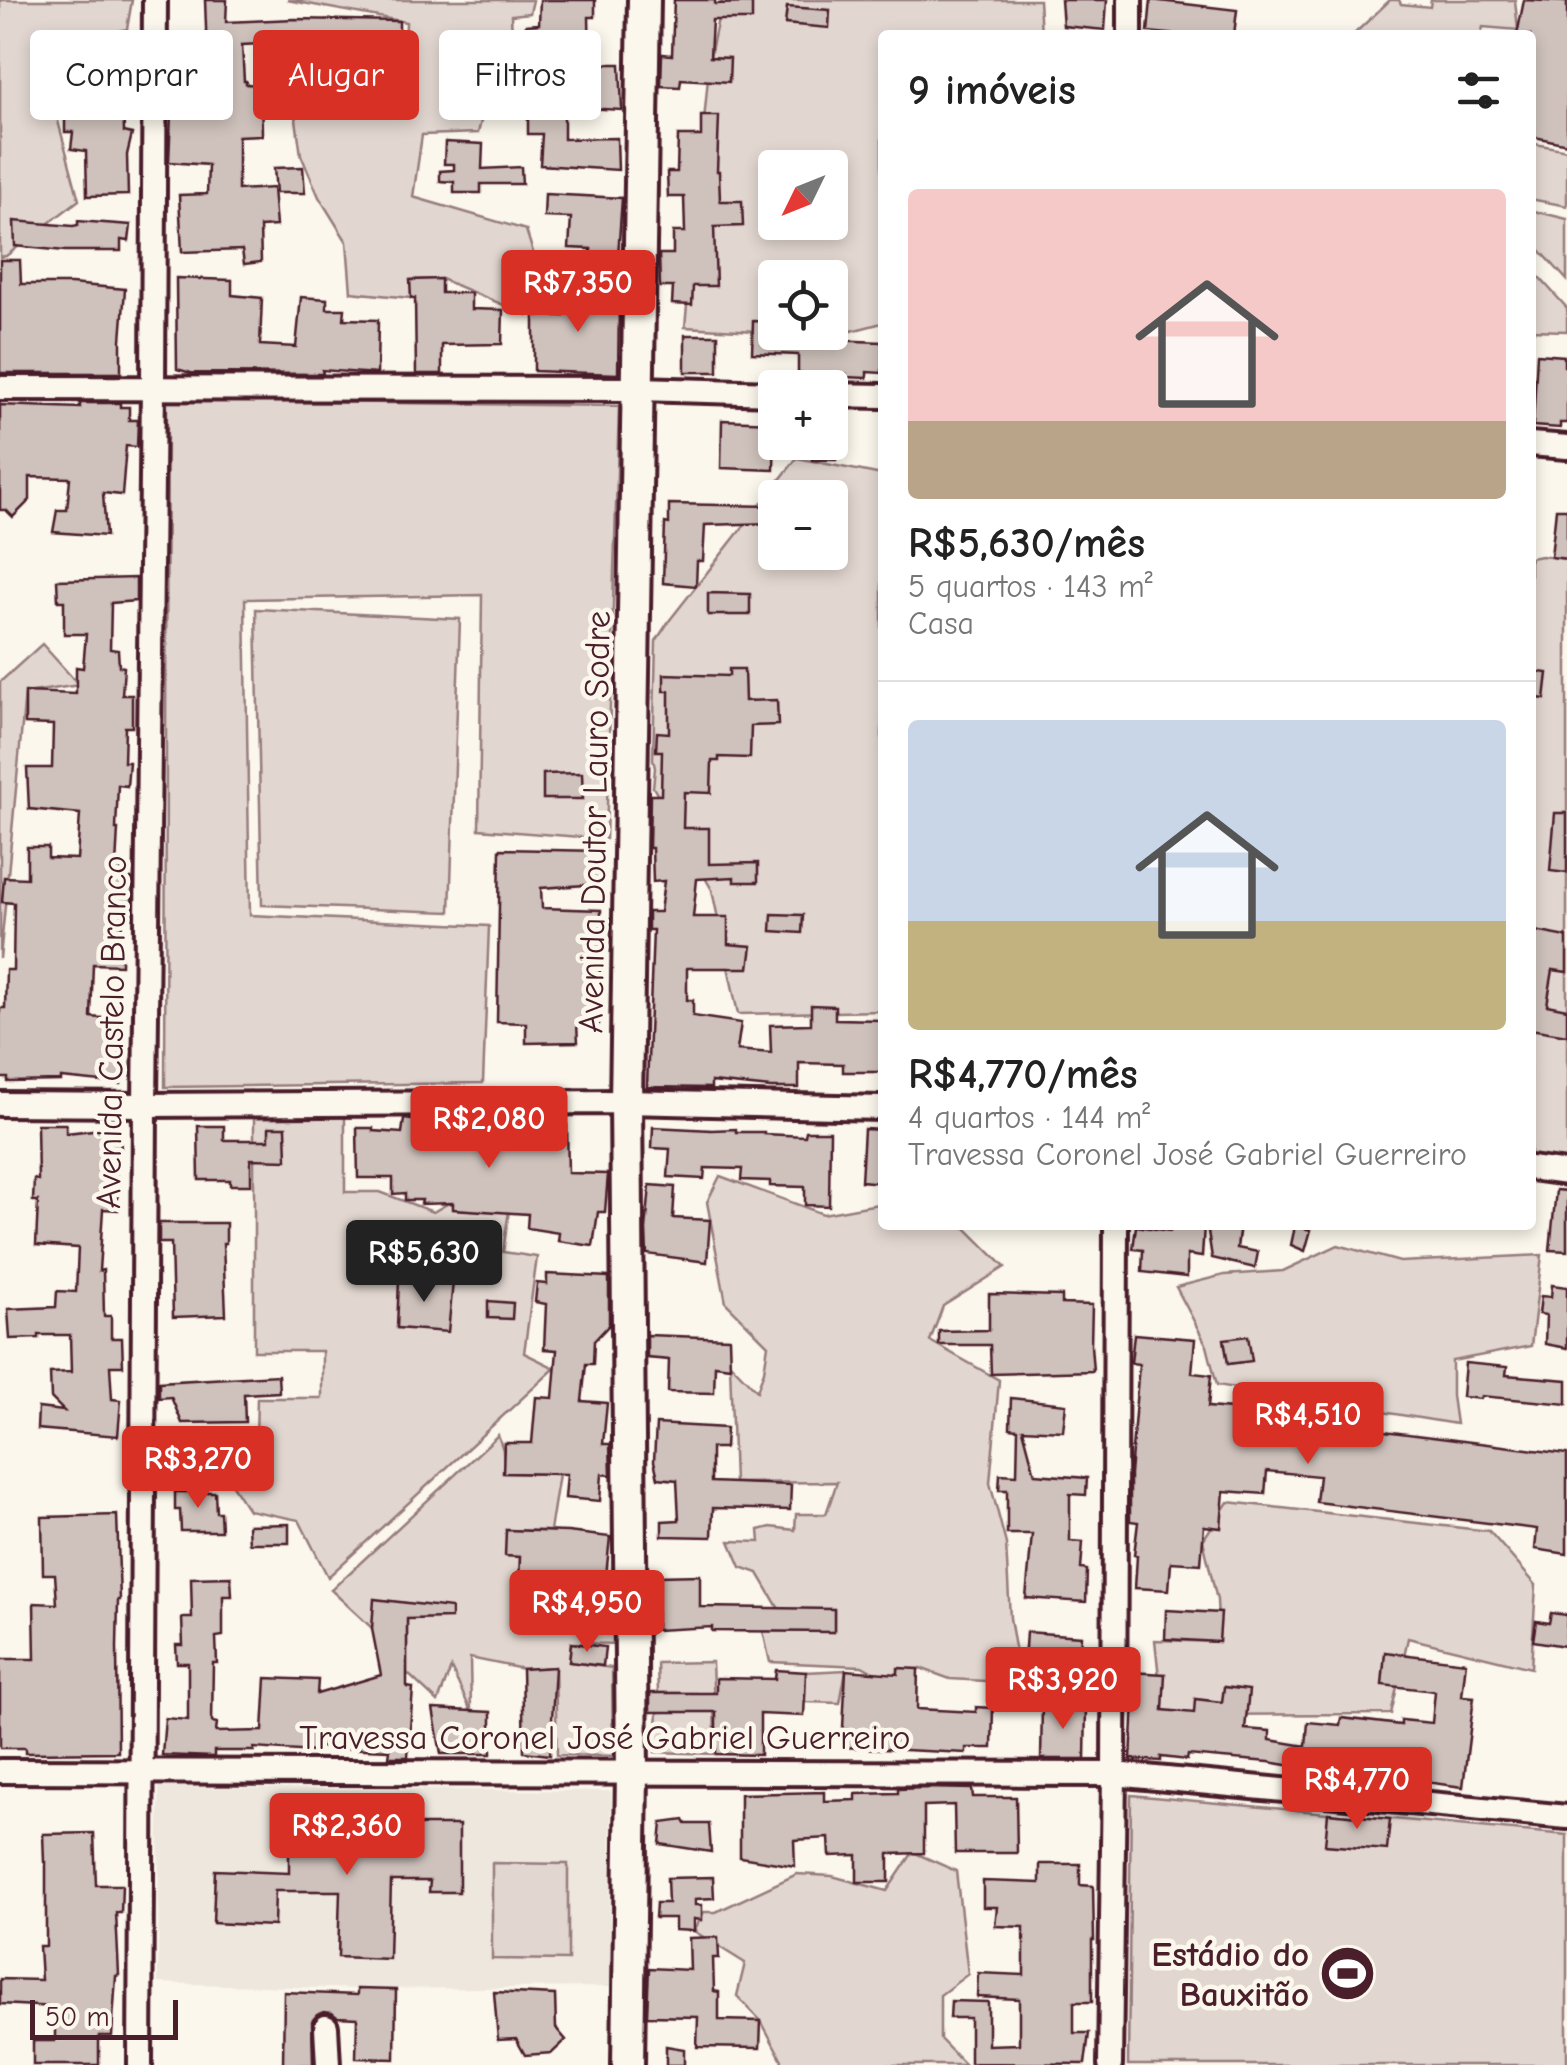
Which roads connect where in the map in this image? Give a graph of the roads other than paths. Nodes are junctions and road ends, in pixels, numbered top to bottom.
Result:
1 (155, 0) edge
2 (644, 0) edge
3 (1130, 0) edge
4 (1130, 30) edge
5 (153, 387) junction
6 (0, 388) edge
7 (639, 389) junction
8 (758, 392) edge
9 (848, 395) edge
10 (878, 396) edge
11 (1536, 444) edge
12 (1567, 447) edge
13 (626, 1102) junction
14 (0, 1104) edge
15 (144, 1106) junction
16 (878, 1108) edge
17 (1536, 1169) edge
18 (1567, 1173) edge
19 (1116, 1230) edge
20 (0, 1770) edge
21 (141, 1770) junction
22 (632, 1772) junction
23 (1114, 1774) junction
24 (1567, 1816) edge
25 (326, 2027) dead end
26 (140, 2065) edge
27 (328, 2065) edge
28 (628, 2065) edge
29 (1110, 2065) edge

1 - 5 street, Avenida Castelo Branco
2 - 7 street, Avenida Doutor Lauro Sodre
3 - 4 street
5 - 6 street
5 - 7 street
5 - 15 street, Avenida Castelo Branco
7 - 8 street
7 - 13 street, Avenida Doutor Lauro Sodre
9 - 10 street
11 - 12 street
13 - 15 street
13 - 16 street
13 - 22 street, Avenida Doutor Lauro Sodre
14 - 15 street
15 - 21 street, Avenida Castelo Branco
17 - 18 street
19 - 23 street
20 - 21 street, Travessa Coronel José Gabriel Guerreiro
21 - 22 street, Travessa Coronel José Gabriel Guerreiro
21 - 26 street, Avenida Castelo Branco
22 - 23 street, Travessa Coronel José Gabriel Guerreiro
22 - 28 street, Avenida Doutor Lauro Sodre
23 - 24 street, Travessa Coronel José Gabriel Guerreiro
23 - 29 street
25 - 27 street

